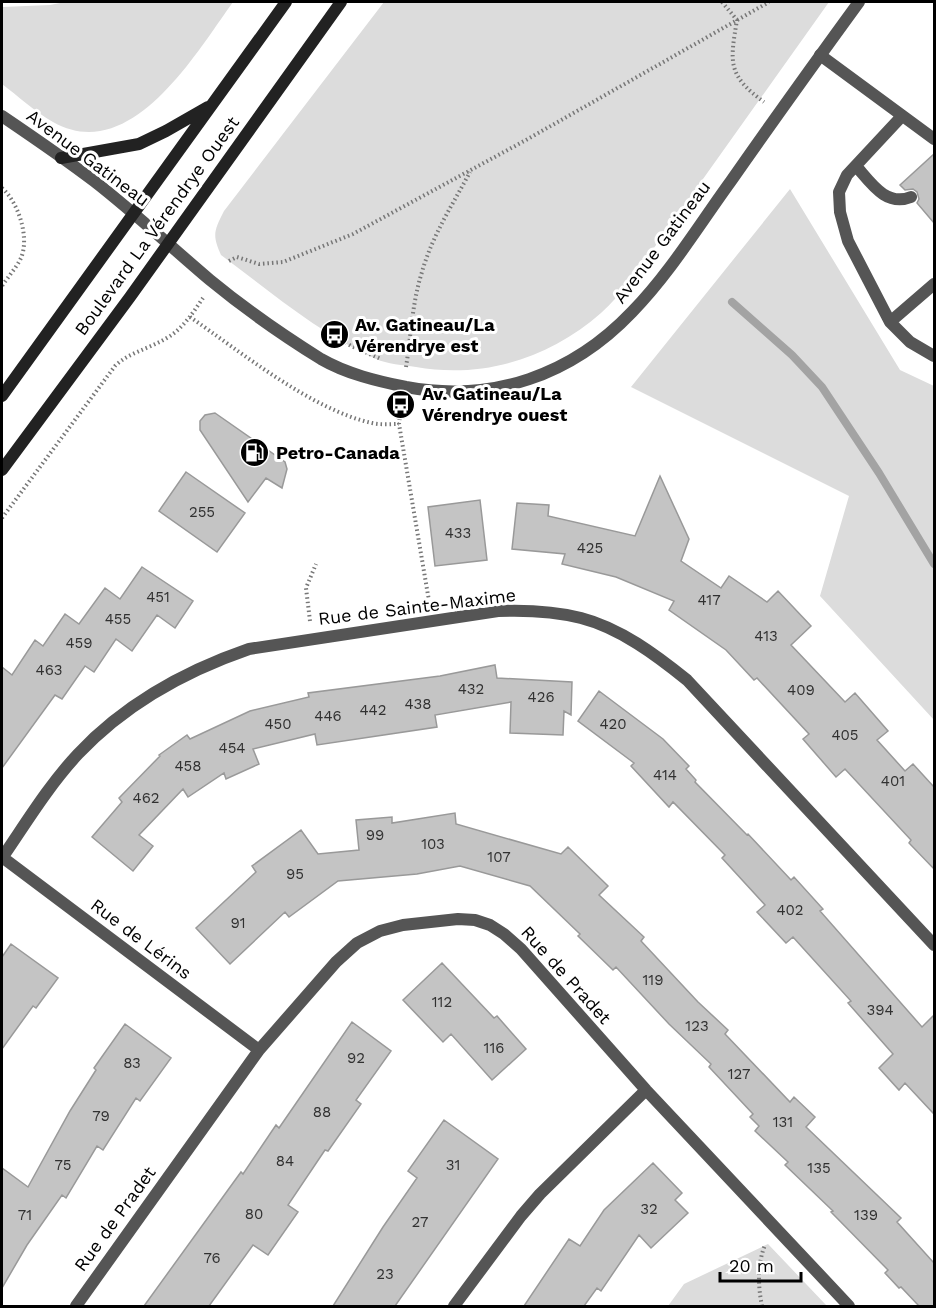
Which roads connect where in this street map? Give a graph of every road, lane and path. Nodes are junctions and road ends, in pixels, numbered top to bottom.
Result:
1 (286, 2) edge
2 (340, 2) edge
3 (722, 2) edge
4 (769, 2) edge
5 (859, 2) edge
6 (737, 20) junction
7 (820, 55) junction
8 (762, 101) dead end
9 (211, 105) junction
10 (2, 116) edge
11 (902, 116) junction
12 (934, 140) edge
13 (61, 158) junction
14 (856, 166) junction
15 (470, 171) junction
16 (2, 188) edge
17 (911, 197) dead end
18 (133, 215) junction
19 (167, 243) junction
20 (229, 261) dead end
21 (934, 284) edge
22 (2, 286) edge
23 (200, 301) dead end
24 (190, 317) junction
25 (890, 322) junction
26 (334, 335) dead end
27 (934, 356) edge
28 (385, 360) dead end
29 (399, 363) dead end
30 (406, 364) junction
31 (403, 386) junction
32 (2, 396) edge
33 (401, 405) dead end
34 (399, 424) junction
35 (2, 470) edge
36 (2, 518) edge
37 (316, 564) dead end
38 (430, 606) dead end
39 (309, 610) dead end
40 (2, 857) edge
41 (934, 945) edge
42 (259, 1050) junction
43 (646, 1090) junction
44 (778, 1230) junction
45 (76, 1306) edge
46 (454, 1306) edge
47 (762, 1306) edge
48 (849, 1306) edge

1 - 9 main road, Boulevard La Vérendrye Ouest
2 - 19 main road, Boulevard La Vérendrye Ouest
3 - 6 path
4 - 6 path
5 - 7 street, Avenue Gatineau
6 - 8 path
6 - 15 path
7 - 11 street
7 - 31 street, Avenue Gatineau
9 - 13 main road
9 - 18 main road, Boulevard La Vérendrye Ouest
10 - 13 street, Avenue Gatineau
11 - 12 street
11 - 14 street
13 - 18 street, Avenue Gatineau
14 - 17 street
14 - 25 street
15 - 20 path
15 - 30 path
16 - 22 path
18 - 19 street, Avenue Gatineau
18 - 32 main road, Boulevard La Vérendrye Ouest
19 - 31 street, Avenue Gatineau
19 - 35 main road, Boulevard La Vérendrye Ouest
21 - 25 street
23 - 24 path
24 - 34 path
24 - 36 path
25 - 27 street
26 - 28 path
29 - 30 path
30 - 31 path
33 - 34 path
34 - 38 path
37 - 39 path
40 - 41 street, Rue de Sainte-Maxime
40 - 42 street, Rue de Lérins
42 - 43 street, Rue de Pradet
42 - 45 street, Rue de Pradet
43 - 44 street, Rue de Pradet
43 - 46 street
44 - 47 path
44 - 48 street, Rue de Pradet

